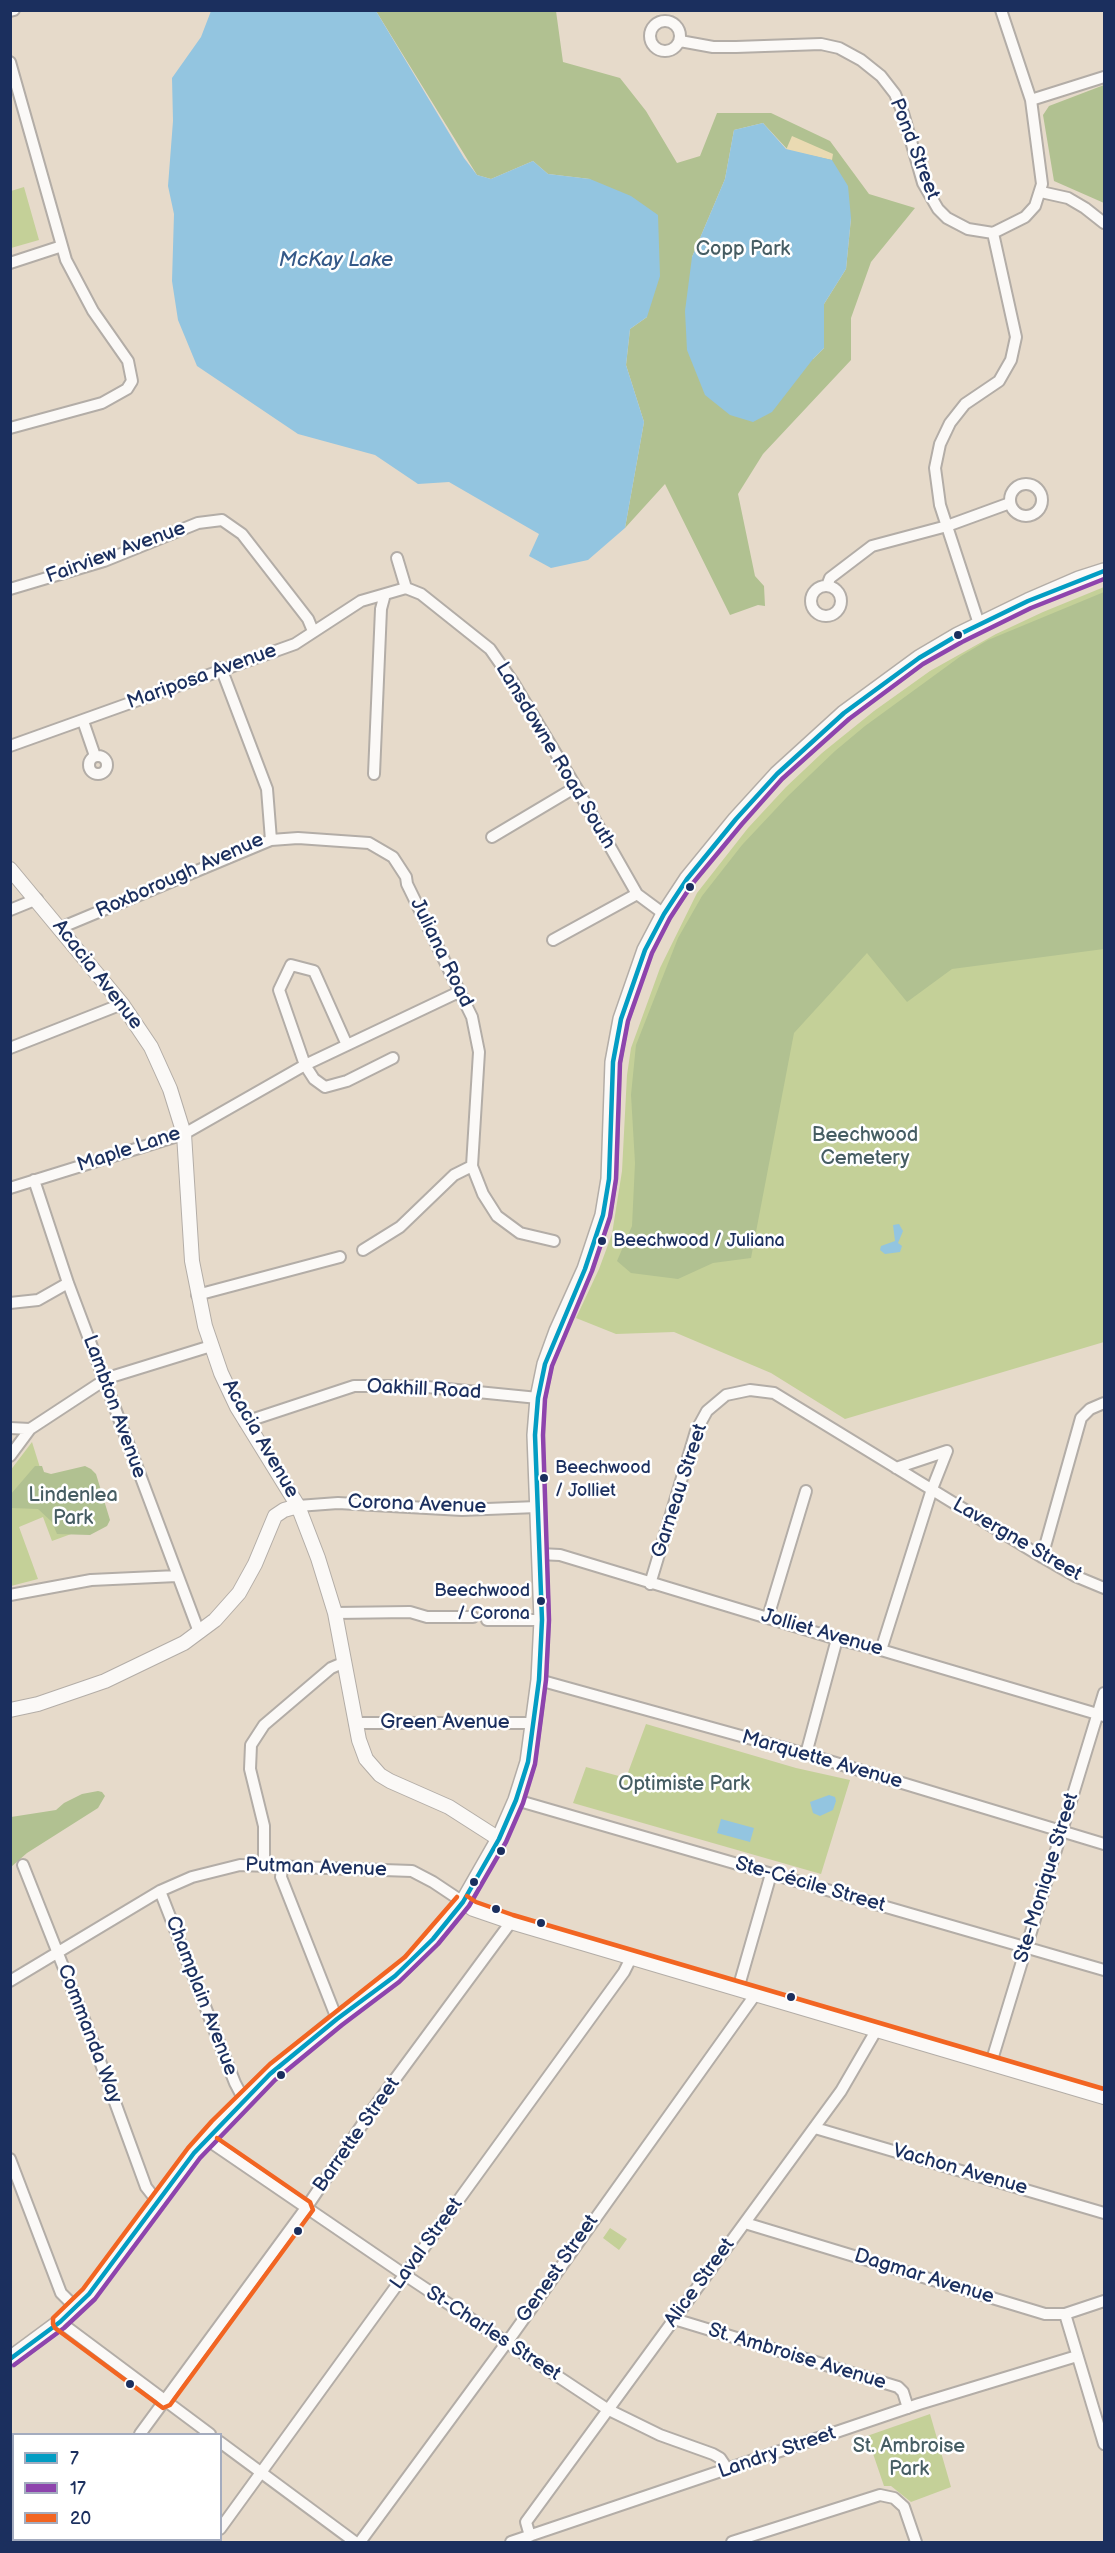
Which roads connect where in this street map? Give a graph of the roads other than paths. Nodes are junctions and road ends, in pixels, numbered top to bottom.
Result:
1 (1001, 10) edge
2 (680, 41) dead end
3 (10, 62) edge
4 (1104, 77) edge
5 (1030, 100) junction
6 (1041, 192) junction
7 (1104, 224) edge
8 (993, 233) junction
9 (62, 246) junction
10 (10, 263) edge
11 (10, 428) edge
12 (1010, 503) dead end
13 (947, 526) junction
14 (397, 558) dead end
15 (1104, 571) edge
16 (827, 586) dead end
17 (406, 588) junction
18 (10, 589) edge
19 (385, 594) junction
20 (979, 624) junction
21 (313, 631) junction
22 (221, 668) junction
23 (83, 721) junction
24 (10, 746) edge
25 (95, 756) dead end
26 (374, 774) dead end
27 (576, 787) junction
28 (492, 837) dead end
29 (272, 840) junction
30 (10, 869) edge
31 (637, 894) junction
32 (37, 899) junction
33 (10, 909) edge
34 (664, 914) junction
35 (60, 928) junction
36 (553, 940) dead end
37 (461, 991) junction
38 (122, 1004) junction
39 (347, 1045) junction
40 (10, 1048) edge
41 (393, 1058) dead end
42 (305, 1065) junction
43 (184, 1134) junction
44 (472, 1166) junction
45 (34, 1180) junction
46 (10, 1188) edge
47 (555, 1241) dead end
48 (363, 1250) dead end
49 (340, 1257) dead end
50 (68, 1283) junction
51 (197, 1296) junction
52 (10, 1303) edge
53 (211, 1346) junction
54 (105, 1382) junction
55 (750, 1390) joint
56 (538, 1398) junction
57 (1104, 1403) edge
58 (245, 1422) junction
59 (10, 1428) edge
60 (30, 1429) junction
61 (11, 1455) edge
62 (896, 1468) junction
63 (932, 1490) junction
64 (806, 1491) dead end
65 (298, 1506) junction
66 (537, 1507) junction
67 (539, 1554) junction
68 (1042, 1557) junction
69 (177, 1576) junction
70 (650, 1584) junction
71 (1104, 1587) edge
72 (10, 1595) edge
73 (336, 1613) junction
74 (473, 1617) dead end
75 (768, 1617) junction
76 (487, 1620) dead end
77 (542, 1620) junction
78 (199, 1632) junction
79 (837, 1639) junction
80 (881, 1650) junction
81 (345, 1662) junction
82 (539, 1680) junction
83 (1104, 1693) edge
84 (10, 1710) edge
85 (1101, 1715) edge
86 (355, 1723) junction
87 (534, 1724) junction
88 (806, 1754) junction
89 (516, 1800) junction
90 (1061, 1832) junction
91 (499, 1839) junction
92 (1104, 1844) edge
93 (23, 1865) dead end
94 (264, 1866) junction
95 (282, 1868) junction
96 (771, 1874) junction
97 (160, 1890) junction
98 (463, 1902) junction
99 (511, 1922) junction
100 (1026, 1948) junction
101 (59, 1953) junction
102 (631, 1958) junction
103 (1104, 1970) edge
104 (10, 1981) edge
105 (738, 1989) junction
106 (754, 1995) junction
107 (337, 2019) junction
108 (877, 2029) junction
109 (991, 2063) junction
110 (1104, 2097) edge
111 (244, 2100) junction
112 (815, 2127) junction
113 (206, 2139) junction
114 (10, 2159) edge
115 (157, 2201) junction
116 (306, 2208) junction
117 (1104, 2213) edge
118 (744, 2223) junction
119 (405, 2275) junction
120 (1104, 2301) edge
121 (75, 2307) junction
122 (1065, 2314) junction
123 (674, 2319) junction
124 (60, 2322) junction
125 (506, 2343) junction
126 (1077, 2355) junction
127 (10, 2359) edge
128 (164, 2401) junction
129 (908, 2408) junction
130 (608, 2409) junction
131 (1100, 2414) edge
132 (141, 2433) edge
133 (209, 2433) edge
134 (222, 2443) edge
135 (1104, 2444) edge
136 (728, 2470) junction
137 (261, 2471) junction
138 (222, 2526) edge
139 (530, 2536) junction
140 (355, 2542) edge
141 (360, 2542) edge
142 (512, 2542) edge
143 (732, 2542) edge
144 (916, 2542) edge

1 - 5 street
2 - 8 street, Pond Street
3 - 9 street
4 - 5 street
5 - 6 street
6 - 7 street
6 - 8 street
8 - 13 street
9 - 10 street
9 - 11 street
12 - 13 street
13 - 16 street
13 - 20 street
14 - 17 street
15 - 20 main road
17 - 19 street
17 - 27 street, Lansdowne Road South
18 - 21 street, Fairview Avenue
19 - 21 street, Mariposa Avenue
19 - 26 street
20 - 34 main road
21 - 22 street, Mariposa Avenue
22 - 23 street, Mariposa Avenue
22 - 29 street, Roxborough Avenue
23 - 24 street, Mariposa Avenue
23 - 25 street
27 - 28 street
27 - 31 street, Lansdowne Road South
29 - 35 street, Roxborough Avenue
29 - 37 street, Juliana Road
30 - 32 street, Acacia Avenue
31 - 34 street, Lansdowne Road South
31 - 36 street
32 - 33 street
32 - 35 street, Acacia Avenue
34 - 56 main road
35 - 38 street, Acacia Avenue
37 - 39 street, Maple Lane
37 - 44 street, Juliana Road
38 - 40 street
38 - 43 street, Acacia Avenue
39 - 42 street, Maple Lane
39 - 42 street
41 - 42 street
42 - 43 street, Maple Lane
43 - 45 street, Maple Lane
43 - 51 street, Acacia Avenue
44 - 47 street, Juliana Road
44 - 48 street
45 - 46 street, Maple Lane
45 - 50 street, Lambton Avenue
49 - 51 street
50 - 52 street
50 - 54 street, Lambton Avenue
51 - 53 street, Acacia Avenue
53 - 54 street
53 - 58 street, Acacia Avenue
54 - 60 street
54 - 69 street, Lambton Avenue
55 - 62 street, Lavergne Street
55 - 70 street, Garneau Street
56 - 58 street, Oakhill Road
56 - 66 main road
57 - 68 street
58 - 65 street, Acacia Avenue
59 - 60 street
60 - 61 street
62 - 63 street, Lavergne Street
62 - 63 street, Lavergne Street
63 - 68 street, Lavergne Street
63 - 80 street
64 - 75 street
65 - 66 street, Corona Avenue
65 - 73 street, Acacia Avenue
65 - 78 street
66 - 67 main road
67 - 70 street, Jolliet Avenue
67 - 77 main road
68 - 71 street, Lavergne Street
69 - 72 street
69 - 78 street, Lambton Avenue
70 - 75 street, Jolliet Avenue
73 - 74 street
73 - 81 street, Acacia Avenue
75 - 79 street, Jolliet Avenue
76 - 77 street
77 - 82 main road
78 - 84 street
79 - 80 street, Jolliet Avenue
79 - 88 street
80 - 85 street, Jolliet Avenue
81 - 86 street, Acacia Avenue
81 - 94 street
82 - 87 main road
82 - 88 street, Marquette Avenue
83 - 85 street, Ste-Monique Street
85 - 90 street, Ste-Monique Street
86 - 87 street, Green Avenue
86 - 91 street, Acacia Avenue
87 - 89 main road
88 - 90 street, Marquette Avenue
89 - 91 main road
89 - 96 street, Ste-Cécile Street
90 - 92 street, Marquette Avenue
90 - 100 street, Ste-Monique Street
91 - 98 main road
93 - 101 street, Commanda Way
94 - 95 street, Putman Avenue
94 - 97 street, Putman Avenue
95 - 98 street, Putman Avenue
95 - 107 street
96 - 100 street, Ste-Cécile Street
96 - 105 street
97 - 101 street, Putman Avenue
97 - 111 street, Champlain Avenue
98 - 99 street
98 - 107 main road
99 - 102 street
99 - 116 street, Barrette Street
100 - 103 street, Ste-Cécile Street
100 - 109 street, Ste-Monique Street
101 - 104 street, Putman Avenue
101 - 115 street, Commanda Way
102 - 105 street
102 - 119 street, Laval Street
105 - 106 street
106 - 108 street
106 - 125 street, Genest Street
107 - 111 main road
108 - 109 street
108 - 112 street, Alice Street
109 - 110 street
111 - 113 main road
112 - 117 street, Vachon Avenue
112 - 118 street, Alice Street
113 - 115 main road
113 - 116 street, St-Charles Street
114 - 121 street
115 - 121 main road
116 - 119 street, St-Charles Street
116 - 128 street, Barrette Street
118 - 122 street, Dagmar Avenue
118 - 123 street, Alice Street
119 - 125 street, St-Charles Street
119 - 137 street, Laval Street
120 - 122 street, Dagmar Avenue
121 - 124 main road
122 - 126 street
123 - 129 street, St. Ambroise Avenue
123 - 130 street, Alice Street
124 - 127 main road
124 - 128 street
125 - 130 street, St-Charles Street
125 - 141 street, Genest Street
126 - 129 street, Landry Street
126 - 131 street
128 - 132 street, Barrette Street
128 - 133 street
129 - 136 street, Landry Street
130 - 136 street, St-Charles Street
130 - 139 street, Alice Street
131 - 135 street
134 - 137 street
136 - 139 street, Landry Street
137 - 138 street, Laval Street
137 - 140 street
139 - 142 street, Landry Street
143 - 144 street

